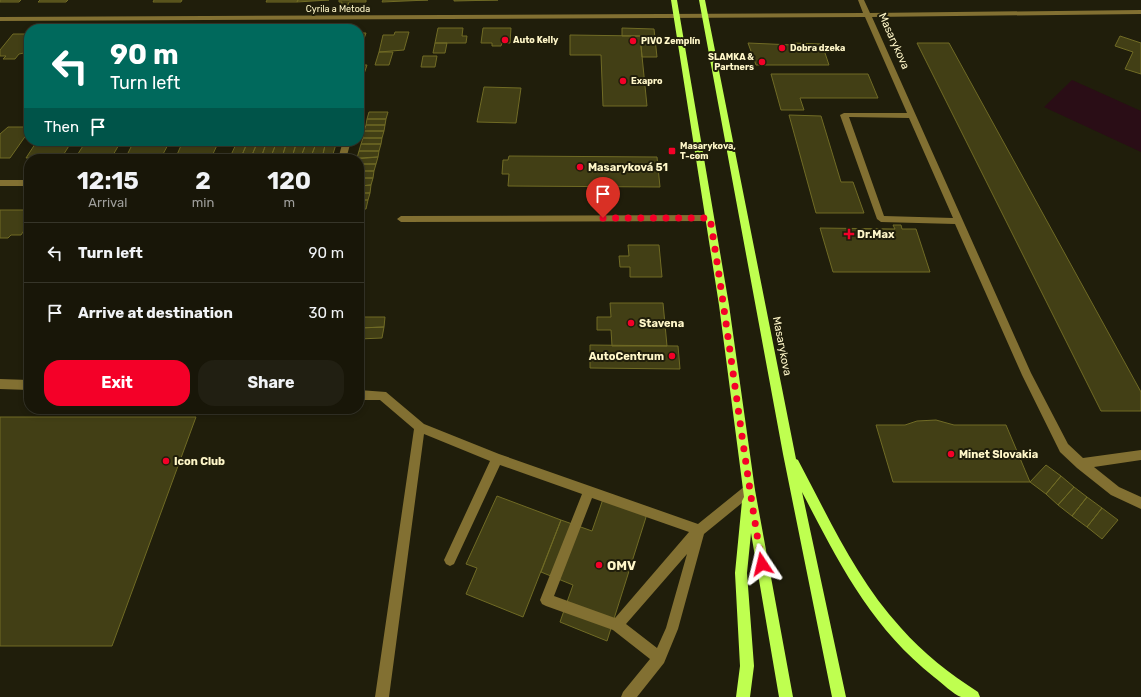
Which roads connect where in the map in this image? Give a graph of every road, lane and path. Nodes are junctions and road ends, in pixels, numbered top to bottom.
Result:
1 (674, 0) edge
2 (702, 0) edge
3 (861, 0) edge
4 (1141, 12) edge
5 (868, 15) junction
6 (706, 16) junction
7 (677, 17) junction
8 (0, 19) edge
9 (913, 116) junction
10 (0, 183) edge
11 (24, 183) edge
12 (710, 218) junction
13 (401, 219) dead end
14 (958, 221) junction
15 (0, 384) edge
16 (24, 385) edge
17 (364, 395) edge
18 (420, 427) junction
19 (789, 454) junction
20 (1141, 455) edge
21 (497, 459) junction
22 (1081, 464) junction
23 (749, 490) junction
24 (589, 492) junction
25 (1141, 503) edge
26 (699, 530) junction
27 (450, 560) dead end
28 (617, 625) junction
29 (659, 658) junction
30 (382, 697) edge
31 (628, 697) edge
32 (743, 697) edge
33 (786, 697) edge
34 (839, 697) edge
35 (973, 697) edge

1 - 7 main road
2 - 6 main road, Masarykova
3 - 5 street, Masarykova
4 - 5 street, Cyrila a Metoda
5 - 6 street, Cyrila a Metoda
5 - 9 street, Masarykova
6 - 7 street, Cyrila a Metoda
6 - 19 main road, Masarykova
7 - 8 street, Cyrila a Metoda
7 - 12 main road
9 - 14 street, Masarykova
9 - 14 street
10 - 11 street
12 - 13 street
12 - 23 main road
14 - 22 street, Masarykova
15 - 16 street
17 - 18 street
18 - 21 street
18 - 30 street
19 - 34 main road, Masarykova
19 - 35 main road
20 - 22 street
21 - 24 street
21 - 27 street
22 - 25 street, Masarykova
23 - 26 street
23 - 32 main road
23 - 33 main road
24 - 26 street
24 - 28 street
26 - 28 street
26 - 29 street
28 - 29 street
29 - 31 street

